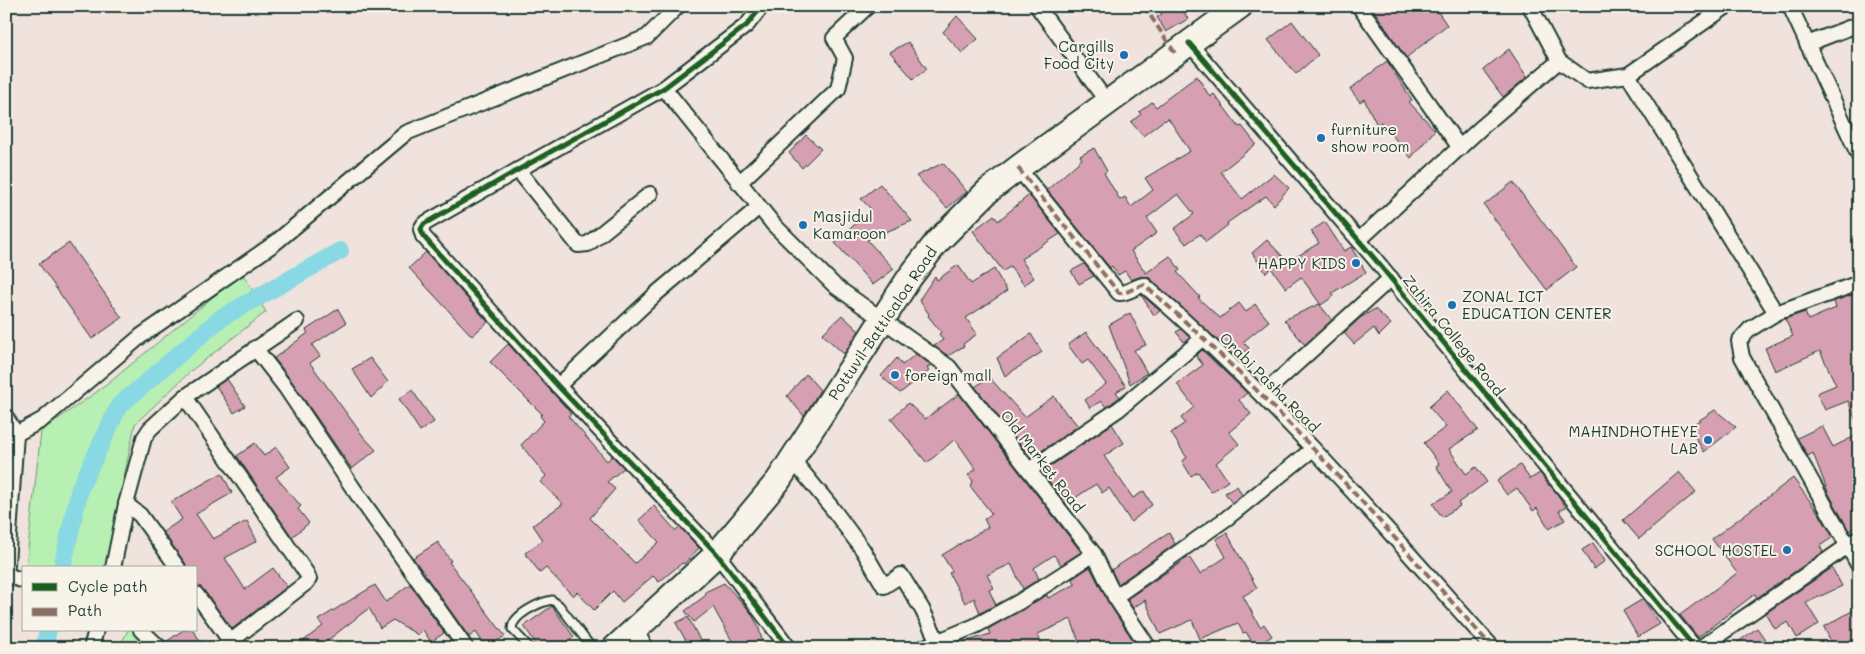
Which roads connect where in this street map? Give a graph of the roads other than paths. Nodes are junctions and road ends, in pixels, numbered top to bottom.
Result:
1 (678, 6) edge
2 (762, 6) edge
3 (868, 6) edge
4 (1037, 6) edge
5 (1240, 6) edge
6 (1359, 6) edge
7 (1530, 6) edge
8 (1727, 6) edge
9 (1790, 6) edge
10 (1859, 24) edge
11 (1189, 43) junction
12 (1807, 44) junction
13 (1559, 61) junction
14 (1628, 75) junction
15 (664, 88) junction
16 (1108, 102) junction
17 (1460, 148) junction
18 (1859, 156) edge
19 (1018, 168) junction
20 (518, 170) junction
21 (739, 183) junction
22 (650, 194) dead end
23 (759, 207) junction
24 (1359, 240) junction
25 (1391, 278) junction
26 (1859, 283) edge
27 (1776, 313) junction
28 (882, 318) junction
29 (297, 321) dead end
30 (1203, 338) junction
31 (256, 348) junction
32 (558, 386) junction
33 (1262, 395) junction
34 (185, 396) junction
35 (6, 418) edge
36 (11, 438) edge
37 (1313, 448) junction
38 (792, 459) junction
39 (1029, 470) junction
40 (126, 504) junction
41 (1853, 541) edge
42 (717, 554) junction
43 (1094, 554) junction
44 (113, 566) edge
45 (177, 566) edge
46 (1859, 566) edge
47 (14, 579) edge
48 (198, 597) edge
49 (1115, 597) junction
50 (95, 632) edge
51 (143, 632) edge
52 (640, 638) edge
53 (226, 645) edge
54 (939, 645) edge
55 (91, 648) edge
56 (160, 648) edge
57 (466, 648) edge
58 (530, 648) edge
59 (592, 648) edge
60 (615, 648) edge
61 (790, 648) edge
62 (922, 648) edge
63 (1149, 648) edge
64 (1493, 648) edge
65 (1694, 648) edge
66 (1700, 648) edge

1 - 36 street
2 - 15 street
3 - 21 street
4 - 16 street
5 - 11 highway, Pottuvil-Batticaloa Road
6 - 17 street
7 - 13 street
8 - 14 street
9 - 12 street
10 - 12 street
11 - 16 highway, Pottuvil-Batticaloa Road
11 - 24 street, Zahira College Road
12 - 18 street
13 - 14 street
13 - 17 street
14 - 27 street
15 - 20 street
15 - 21 street, Old Market Road
16 - 19 highway, Pottuvil-Batticaloa Road
17 - 24 street
19 - 28 highway, Pottuvil-Batticaloa Road
19 - 30 street, Orabi Pasha Road
20 - 22 street
20 - 32 street
21 - 23 street, Old Market Road
23 - 28 street, Old Market Road
23 - 32 street
24 - 25 street, Zahira College Road
25 - 33 street
25 - 65 street, Zahira College Road
26 - 27 street
27 - 41 street
28 - 38 highway, Pottuvil-Batticaloa Road
28 - 39 street, Old Market Road
29 - 31 street
30 - 33 street, Orabi Pasha Road
30 - 39 street
31 - 34 street
31 - 57 street
32 - 42 street
33 - 37 street, Orabi Pasha Road
34 - 40 street
34 - 53 street
35 - 36 street
36 - 47 street
37 - 49 street
37 - 64 street, Orabi Pasha Road
38 - 42 highway, Pottuvil-Batticaloa Road
38 - 54 street
39 - 43 street, Old Market Road
40 - 44 street
40 - 45 street
41 - 46 street
41 - 66 street
42 - 52 highway, Pottuvil-Batticaloa Road
42 - 61 street
43 - 49 street, Old Market Road
43 - 54 street
48 - 53 street
49 - 63 street, Old Market Road
50 - 55 street
51 - 56 street
52 - 60 highway, Pottuvil-Batticaloa Road
54 - 62 street
58 - 59 lane

